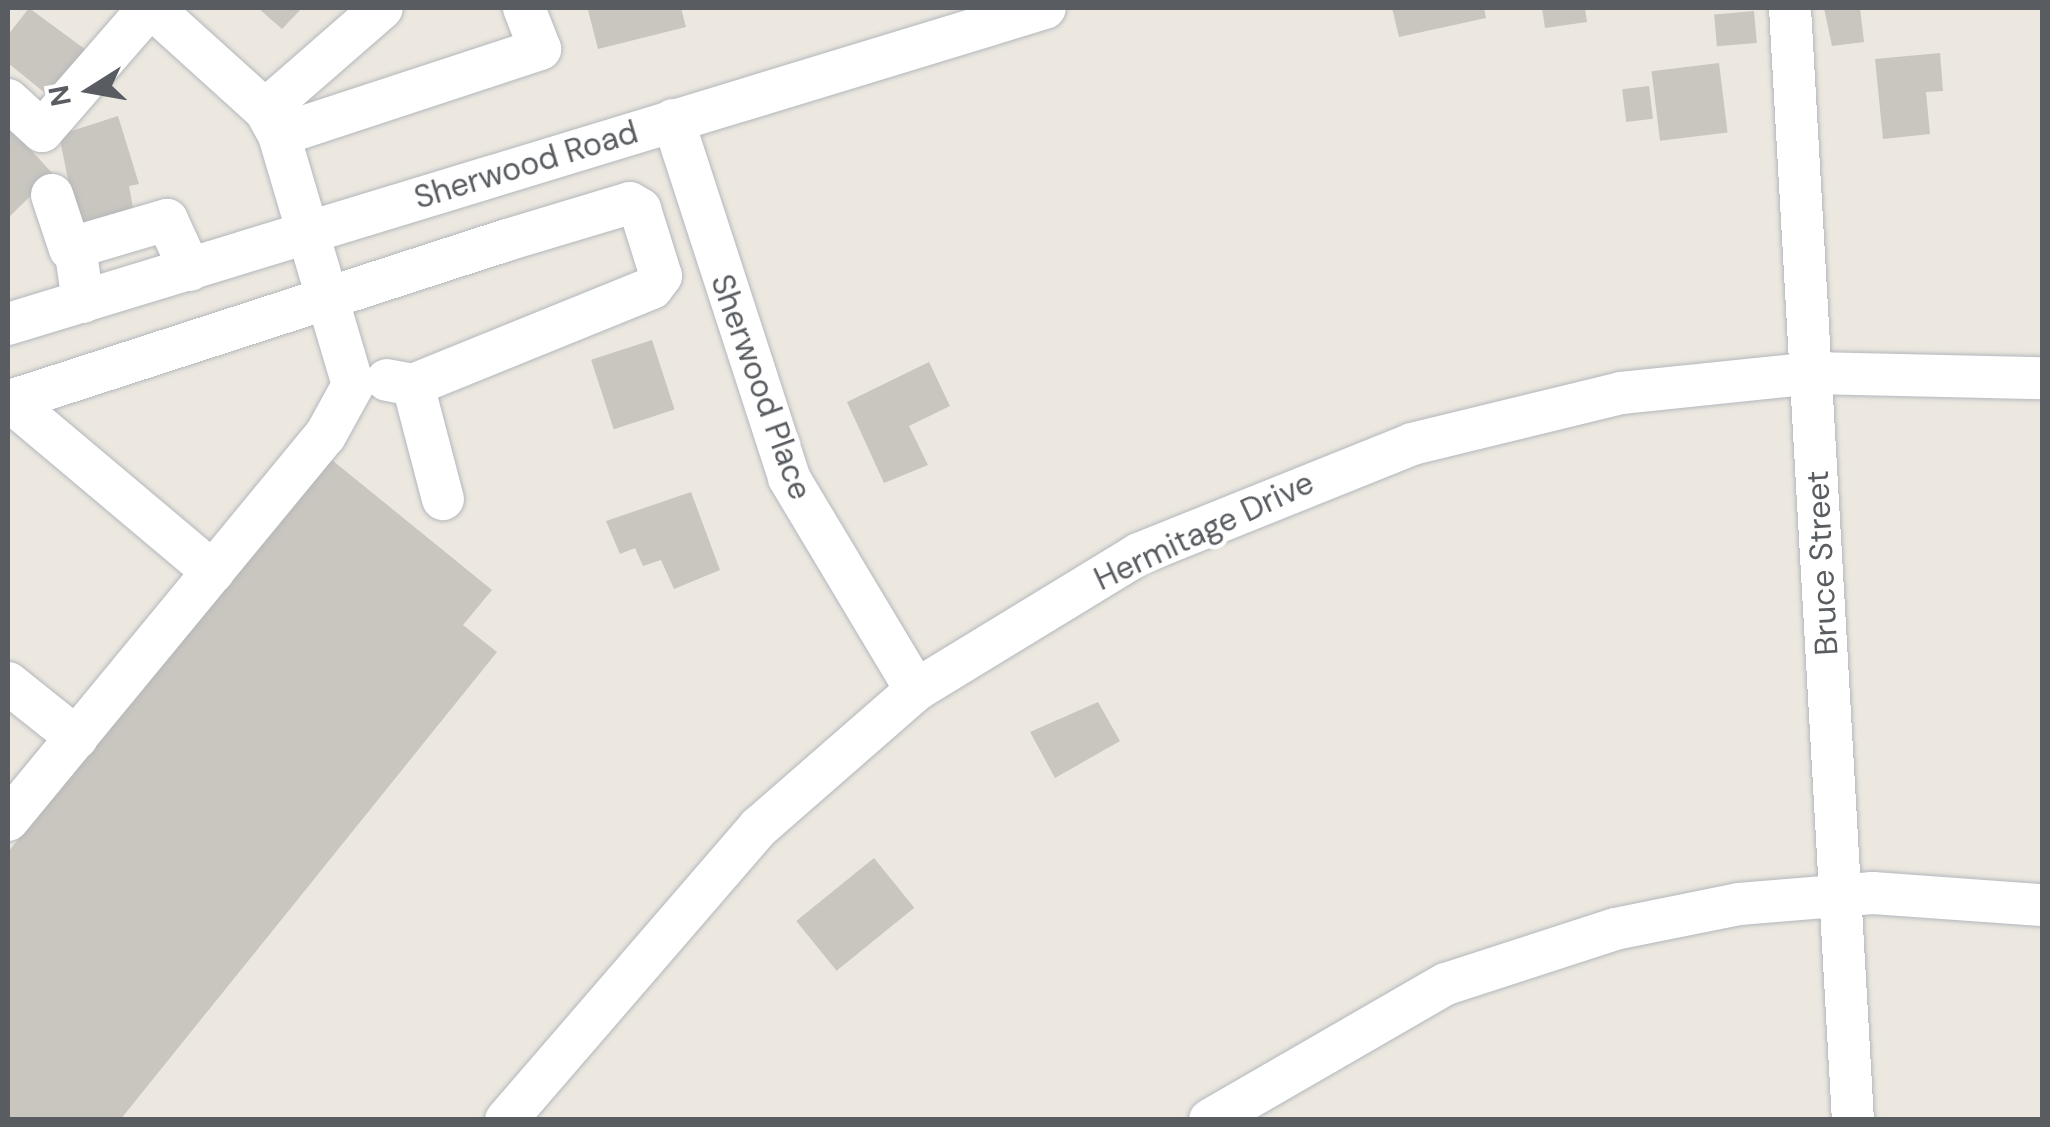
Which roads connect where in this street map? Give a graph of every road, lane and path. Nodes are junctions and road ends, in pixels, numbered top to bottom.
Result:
1 (150, 8) edge
2 (382, 8) edge
3 (524, 8) edge
4 (1045, 8) edge
5 (1790, 8) edge
6 (8, 100) edge
7 (673, 120) junction
8 (272, 123) junction
9 (490, 176) junction
10 (52, 195) dead end
11 (312, 231) junction
12 (507, 240) junction
13 (70, 249) junction
14 (190, 270) junction
15 (83, 302) junction
16 (333, 303) junction
17 (8, 324) edge
18 (353, 373) junction
19 (1812, 373) junction
20 (2042, 378) edge
21 (413, 385) junction
22 (8, 397) edge
23 (443, 499) dead end
24 (213, 572) junction
25 (8, 684) edge
26 (916, 690) junction
27 (77, 738) junction
28 (8, 820) edge
29 (1839, 895) junction
30 (2042, 905) edge
31 (506, 1120) edge
32 (1210, 1120) edge
33 (1853, 1120) edge

1 - 6 street
1 - 8 street
2 - 8 street
3 - 8 street
4 - 7 street, Sherwood Road
5 - 19 street, Bruce Street
7 - 9 street, Sherwood Road
7 - 26 street, Sherwood Place
8 - 11 street
9 - 11 street, Sherwood Road
9 - 12 street
10 - 13 street
11 - 14 street, Sherwood Road
11 - 16 street
12 - 16 street
12 - 21 street
13 - 14 street
13 - 15 street
14 - 15 street, Sherwood Road
15 - 17 street, Sherwood Road
16 - 18 street
16 - 22 street
18 - 21 street
18 - 24 street
19 - 20 street, Hermitage Drive
19 - 26 street, Hermitage Drive
19 - 29 street, Bruce Street
21 - 23 street
22 - 24 street
24 - 27 street
25 - 27 street
26 - 31 street, Hermitage Drive
27 - 28 street
29 - 30 street
29 - 32 street
29 - 33 street, Bruce Street

